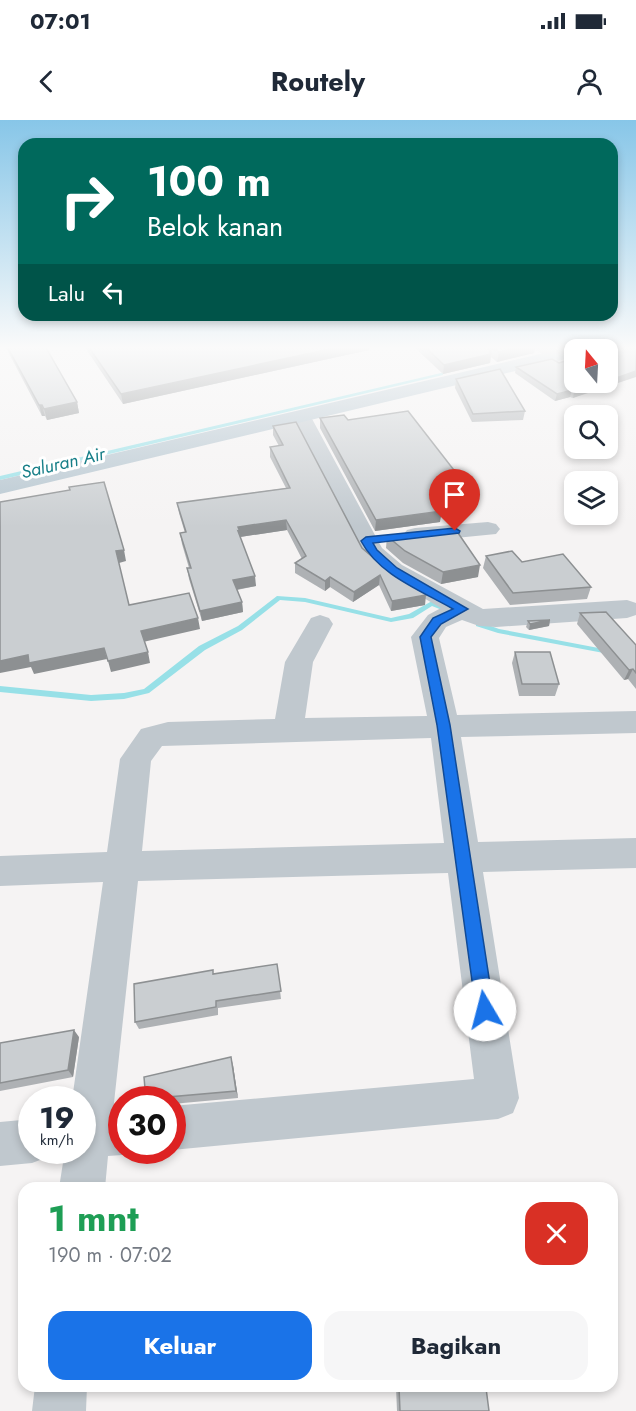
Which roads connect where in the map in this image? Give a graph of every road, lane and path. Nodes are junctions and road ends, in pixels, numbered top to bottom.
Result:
1 (343, 406) edge
2 (301, 417) junction
3 (0, 487) edge
4 (488, 529) dead end
5 (383, 539) junction
6 (462, 609) junction
7 (627, 609) dead end
8 (320, 624) dead end
9 (636, 722) edge
10 (444, 725) junction
11 (288, 729) junction
12 (636, 853) edge
13 (462, 856) junction
14 (123, 866) junction
15 (0, 871) edge
16 (186, 1127) edge
17 (97, 1135) edge
18 (18, 1142) edge
19 (0, 1144) edge
20 (84, 1182) edge
21 (61, 1392) edge
22 (59, 1411) edge

1 - 2 main road
2 - 3 main road
2 - 5 street
4 - 5 street
5 - 6 street
6 - 7 street
6 - 10 street
8 - 11 street
9 - 10 street
10 - 11 street
10 - 13 street
11 - 14 street
12 - 13 street
13 - 14 street
13 - 16 street
14 - 15 street
14 - 17 street
17 - 20 street
18 - 19 street
21 - 22 street

